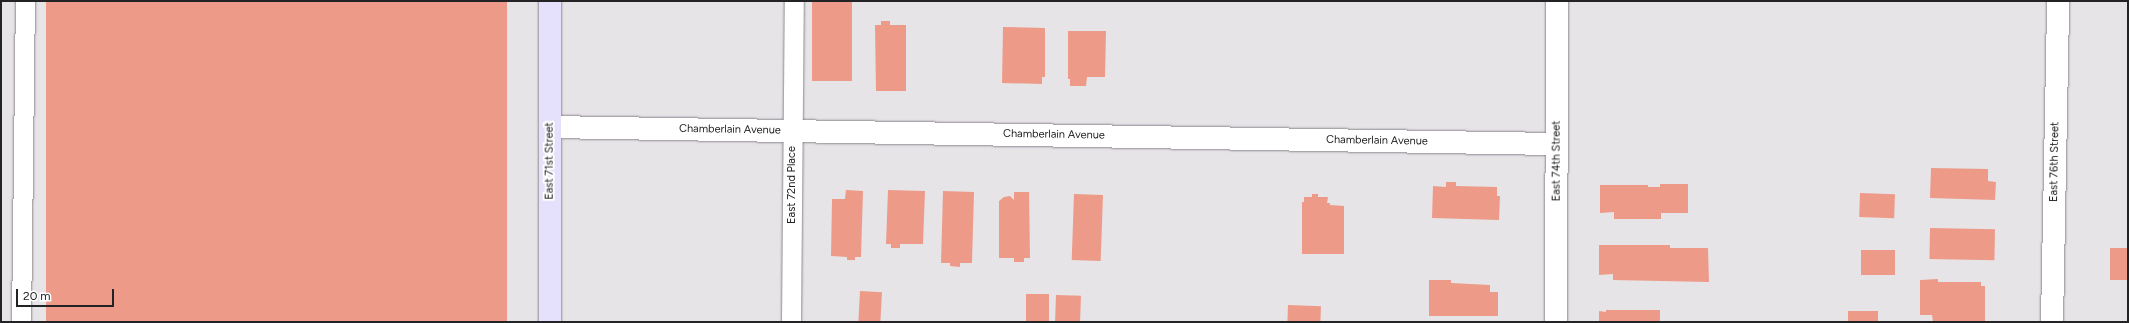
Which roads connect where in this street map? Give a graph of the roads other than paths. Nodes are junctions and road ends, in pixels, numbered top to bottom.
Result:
1 (25, 1) edge
2 (550, 1) edge
3 (794, 1) edge
4 (1557, 1) edge
5 (2058, 1) edge
6 (550, 127) junction
7 (792, 131) junction
8 (1556, 144) junction
9 (21, 322) edge
10 (550, 322) edge
11 (790, 322) edge
12 (1556, 322) edge
13 (2052, 322) edge

1 - 9 lane
2 - 6 street, East 71st Street
3 - 7 lane, East 72nd Place
4 - 8 street, East 74th Street
5 - 13 street, East 76th Street
6 - 7 street, Chamberlain Avenue
6 - 10 street, East 71st Street
7 - 8 street, Chamberlain Avenue
7 - 11 lane, East 72nd Place
8 - 12 street, East 74th Street

